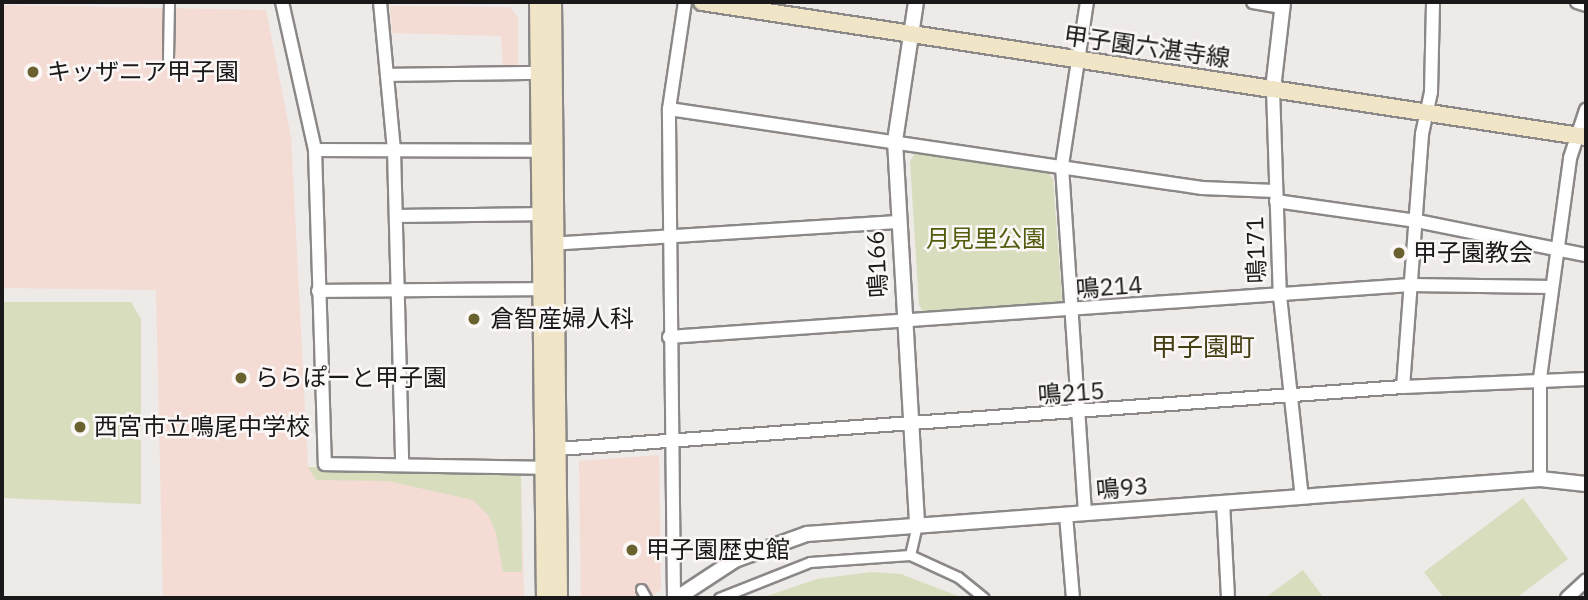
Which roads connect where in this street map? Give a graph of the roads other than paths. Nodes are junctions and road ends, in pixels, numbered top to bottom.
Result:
1 (169, 2) edge
2 (282, 2) edge
3 (380, 2) edge
4 (538, 2) edge
5 (553, 2) edge
6 (685, 2) edge
7 (702, 2) edge
8 (916, 2) edge
9 (1087, 2) edge
10 (1253, 2) edge
11 (1433, 2) edge
12 (1577, 2) edge
13 (1282, 4) edge
14 (1586, 5) edge
15 (911, 36) junction
16 (167, 58) dead end
17 (1077, 60) junction
18 (539, 73) junction
19 (387, 75) junction
20 (1273, 89) junction
21 (668, 109) junction
22 (1586, 110) edge
23 (1427, 113) junction
24 (1582, 136) edge
25 (895, 141) junction
26 (315, 150) junction
27 (394, 150) junction
28 (547, 151) junction
29 (1062, 165) junction
30 (1276, 196) junction
31 (548, 214) junction
32 (396, 216) junction
33 (1417, 220) junction
34 (897, 222) junction
35 (669, 239) junction
36 (548, 244) junction
37 (1558, 247) junction
38 (1586, 255) edge
39 (1410, 285) junction
40 (1552, 287) junction
41 (549, 289) junction
42 (318, 291) junction
43 (399, 291) junction
44 (1280, 296) junction
45 (1069, 311) junction
46 (902, 321) junction
47 (669, 337) junction
48 (1540, 378) junction
49 (1586, 379) edge
50 (1403, 387) junction
51 (1288, 396) junction
52 (1080, 414) junction
53 (911, 425) junction
54 (670, 442) junction
55 (558, 449) junction
56 (402, 465) junction
57 (550, 468) junction
58 (1540, 480) junction
59 (1586, 484) edge
60 (1302, 497) junction
61 (1223, 502) junction
62 (1085, 513) junction
63 (1066, 515) junction
64 (917, 524) junction
65 (910, 555) junction
66 (1586, 580) edge
67 (544, 598) edge
68 (559, 598) edge
69 (675, 598) edge
70 (719, 598) edge
71 (984, 598) edge
72 (1073, 598) edge
73 (1228, 598) edge
74 (1567, 598) edge

1 - 16 street
2 - 26 street
3 - 19 street
4 - 18 main road
5 - 28 main road
6 - 21 street
7 - 15 main road, 甲子園六湛寺線
8 - 15 street, 鳴166
9 - 17 street
10 - 13 street
11 - 23 street
12 - 14 street
13 - 20 street, 鳴171
15 - 17 main road, 甲子園六湛寺線
15 - 25 street, 鳴166
17 - 20 main road, 甲子園六湛寺線
17 - 29 street
18 - 19 street
18 - 28 main road
19 - 27 street
20 - 23 main road, 甲子園六湛寺線
20 - 30 street, 鳴171
21 - 25 street
21 - 35 street
22 - 24 street
23 - 24 main road, 甲子園六湛寺線
23 - 33 street
24 - 37 street
25 - 29 street
25 - 34 street, 鳴166
26 - 27 street
26 - 42 street
27 - 28 street
27 - 32 street
28 - 31 main road
29 - 30 street
29 - 45 street
30 - 33 street
30 - 44 street, 鳴171
31 - 32 street
31 - 36 main road
32 - 43 street
33 - 37 street
33 - 39 street
34 - 35 street
34 - 46 street, 鳴166
35 - 36 street
35 - 47 street
36 - 41 main road
37 - 38 street
37 - 40 street
39 - 40 street, 鳴214
39 - 44 street, 鳴214
39 - 50 street
40 - 48 street
41 - 43 street
41 - 55 main road
41 - 57 main road
42 - 43 street
42 - 56 street
43 - 56 street
44 - 45 street, 鳴214
44 - 51 street, 鳴171
45 - 46 street, 鳴214
45 - 52 street
46 - 47 street, 鳴214
46 - 53 street, 鳴166
47 - 54 street
48 - 49 street, 鳴215
48 - 50 street, 鳴215
48 - 58 street
50 - 51 street, 鳴215
51 - 52 street, 鳴215
51 - 60 street, 鳴171
52 - 53 street, 鳴215
52 - 62 street
53 - 54 street, 鳴215
53 - 64 street, 鳴166
54 - 55 street, 鳴215
54 - 69 street
55 - 57 main road
56 - 57 street
57 - 67 main road
57 - 68 main road
58 - 59 street, 鳴93
58 - 60 street, 鳴93
60 - 61 street, 鳴93
61 - 62 street, 鳴93
61 - 73 street
62 - 63 street, 鳴93
63 - 64 street, 鳴93
63 - 72 street
64 - 65 street
64 - 69 street, 鳴93
65 - 70 street
65 - 71 street
66 - 74 street

